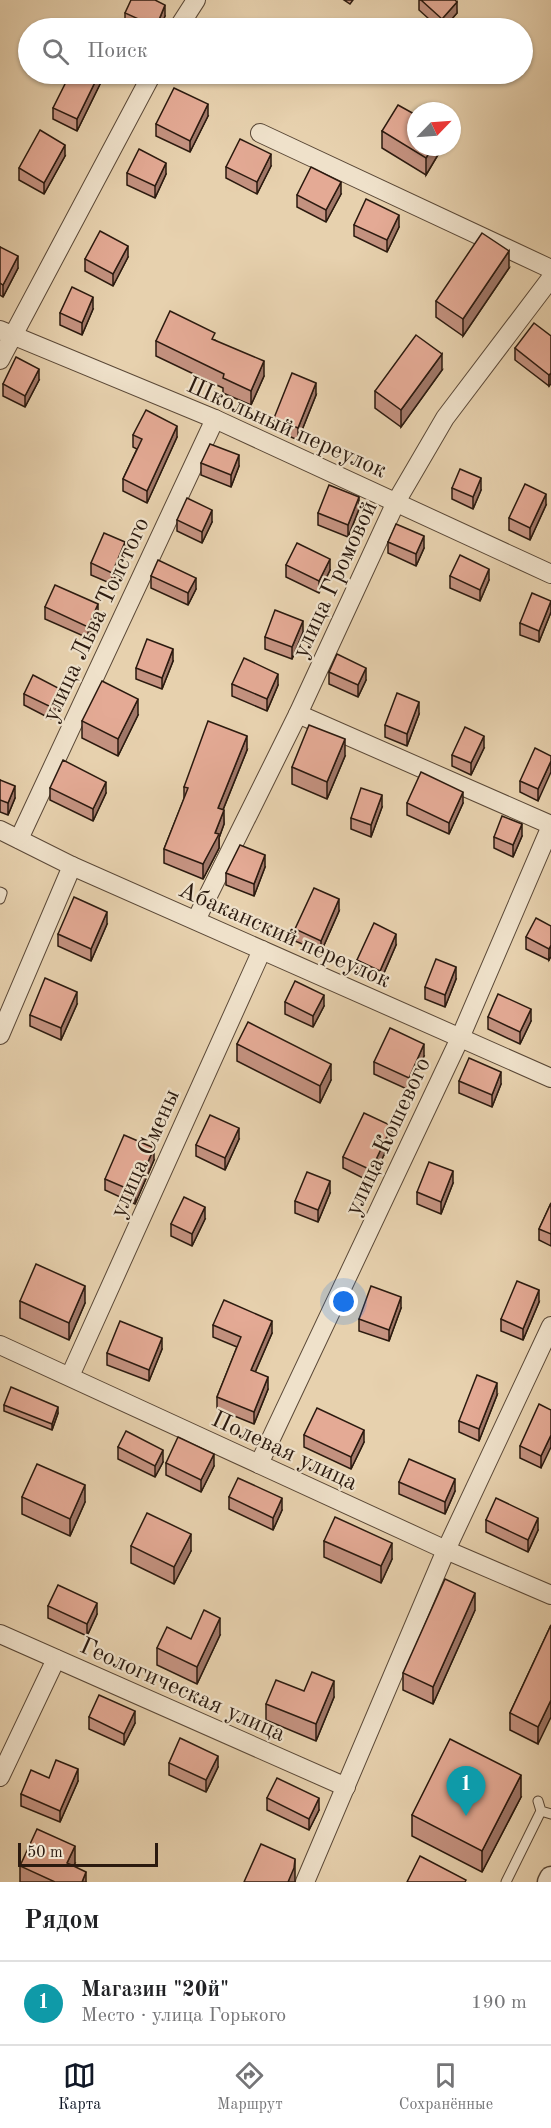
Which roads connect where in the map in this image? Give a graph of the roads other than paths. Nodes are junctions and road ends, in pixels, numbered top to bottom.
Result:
1 (196, 0) edge
2 (184, 18) edge
3 (146, 84) edge
4 (260, 133) dead end
5 (551, 269) edge
6 (551, 278) edge
7 (6, 333) edge
8 (0, 360) edge
9 (214, 419) junction
10 (396, 502) junction
11 (551, 574) edge
12 (298, 714) junction
13 (551, 826) edge
14 (0, 830) edge
15 (19, 840) junction
16 (72, 866) junction
17 (0, 892) edge
18 (0, 899) edge
19 (196, 920) junction
20 (262, 950) junction
21 (0, 1035) edge
22 (460, 1038) junction
23 (551, 1078) edge
24 (551, 1326) edge
25 (0, 1346) edge
26 (70, 1376) junction
27 (259, 1464) junction
28 (446, 1550) junction
29 (551, 1596) edge
30 (0, 1634) edge
31 (56, 1659) junction
32 (0, 1777) edge
33 (346, 1787) junction
34 (538, 1801) dead end
35 (546, 1812) edge
36 (551, 1878) edge
37 (305, 1882) edge
38 (506, 1882) edge
39 (549, 1882) edge

1 - 2 street
3 - 7 street
4 - 5 street
6 - 10 street, улица Громовой
7 - 8 street
7 - 9 street, Школьный переулок
9 - 10 street, Школьный переулок
9 - 15 street, улица Льва Толстого
10 - 11 street, Школьный переулок
10 - 12 street, улица Громовой
12 - 13 street
12 - 19 street, улица Громовой
13 - 22 street, улица Кошевого
14 - 15 street, Абаканский переулок
15 - 16 street, Абаканский переулок
16 - 19 street, Абаканский переулок
16 - 21 street
17 - 18 lane
19 - 20 street, Абаканский переулок
20 - 22 street, Абаканский переулок
20 - 26 street, улица Смены
22 - 23 street, Абаканский переулок
22 - 27 street, улица Кошевого
24 - 28 street
25 - 26 street, Полевая улица
26 - 27 street, Полевая улица
27 - 28 street, Полевая улица
28 - 29 street, Полевая улица
28 - 33 street
30 - 31 street, Геологическая улица
31 - 32 street
31 - 33 street, Геологическая улица
33 - 37 street
34 - 35 lane
35 - 38 lane
36 - 39 street

